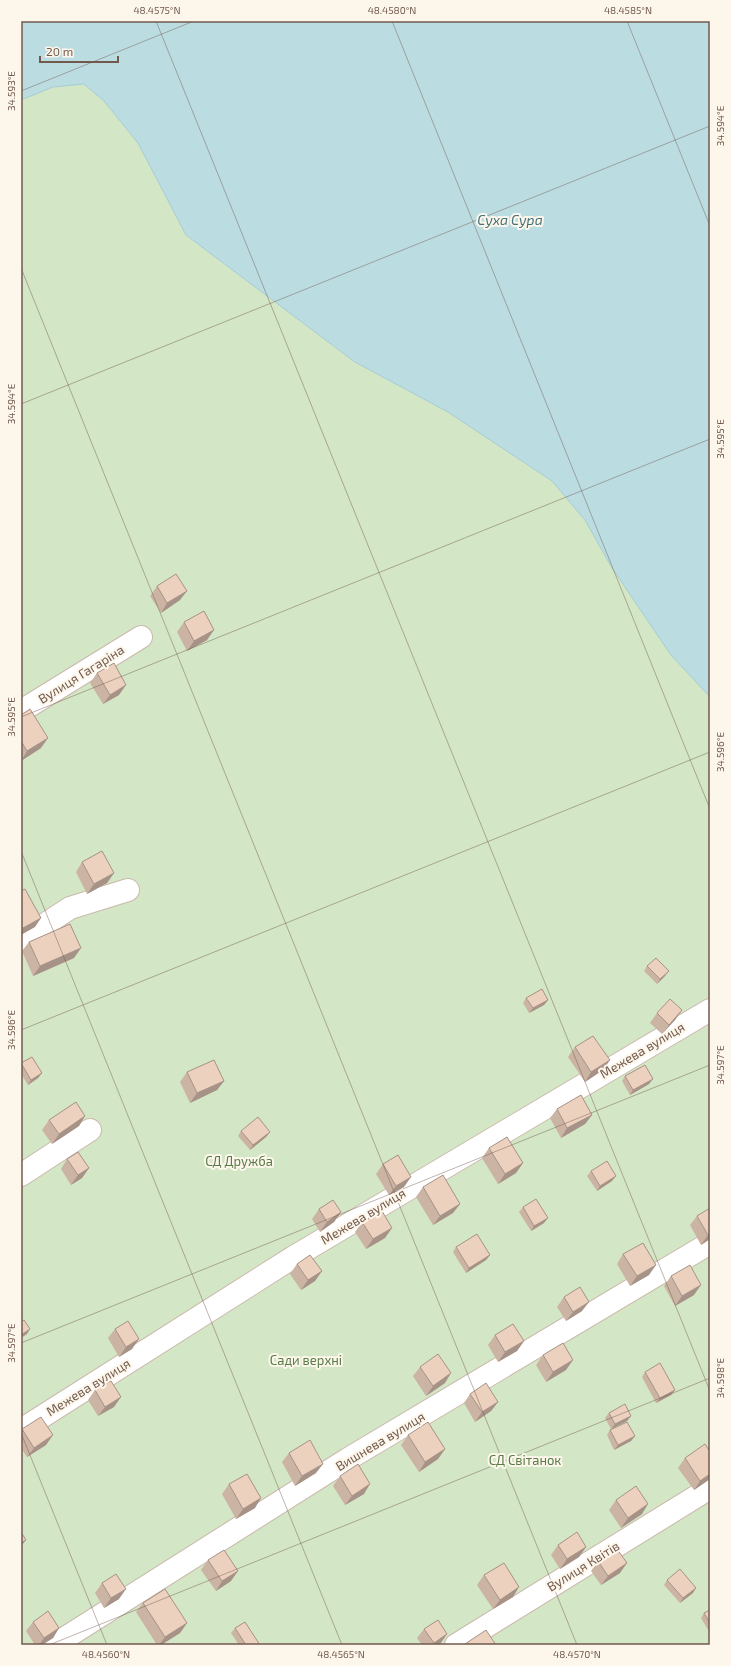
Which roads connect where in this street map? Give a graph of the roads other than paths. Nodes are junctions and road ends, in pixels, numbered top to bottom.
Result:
1 (141, 636) dead end
2 (21, 711) edge
3 (128, 890) dead end
4 (21, 940) edge
5 (710, 1010) edge
6 (90, 1130) dead end
7 (21, 1175) edge
8 (710, 1243) edge
9 (21, 1430) edge
10 (710, 1488) edge
11 (54, 1645) edge
12 (456, 1645) edge

1 - 2 lane, Вулиця Гагаріна
3 - 4 lane
5 - 9 lane, Межева вулиця
6 - 7 lane
8 - 11 lane, Вишнева вулиця
10 - 12 lane, Вулиця Квітів

